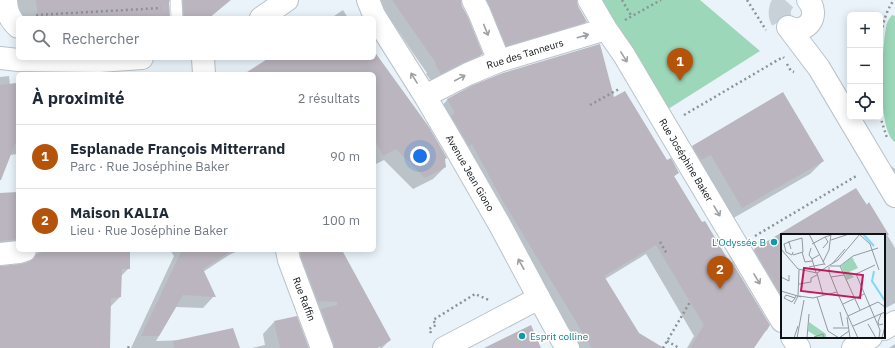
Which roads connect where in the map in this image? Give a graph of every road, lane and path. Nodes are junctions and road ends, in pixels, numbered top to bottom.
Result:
1 (6, 0) edge
2 (176, 0) edge
3 (287, 0) edge
4 (473, 0) edge
5 (589, 0) edge
6 (622, 0) edge
7 (661, 0) edge
8 (808, 0) edge
9 (894, 0) edge
10 (165, 8) dead end
11 (37, 14) dead end
12 (177, 16) edge
13 (264, 16) edge
14 (376, 16) edge
15 (632, 17) junction
16 (16, 25) edge
17 (883, 26) edge
18 (606, 30) junction
19 (0, 58) edge
20 (16, 60) edge
21 (18, 60) edge
22 (97, 60) edge
23 (203, 60) edge
24 (499, 61) junction
25 (791, 71) dead end
26 (204, 72) edge
27 (637, 79) junction
28 (425, 96) junction
29 (590, 105) dead end
30 (666, 126) junction
31 (858, 175) dead end
32 (895, 196) edge
33 (660, 242) dead end
34 (737, 245) junction
35 (19, 252) edge
36 (287, 252) edge
37 (0, 254) edge
38 (667, 254) dead end
39 (539, 298) junction
40 (490, 300) dead end
41 (690, 302) dead end
42 (781, 319) edge
43 (895, 322) edge
44 (885, 328) edge
45 (429, 329) dead end
46 (793, 338) edge
47 (869, 338) edge
48 (667, 340) junction
49 (130, 344) dead end
50 (128, 348) edge
51 (322, 348) edge
52 (444, 348) edge
53 (568, 348) edge
54 (663, 348) edge
55 (678, 348) edge
56 (799, 348) edge
57 (853, 348) edge

1 - 16 street
2 - 12 lane
3 - 13 street
4 -> 24 street
5 - 18 street, Rue Joséphine Baker
6 - 15 path
7 - 15 path
8 - 32 street
9 - 17 path
10 - 11 path
28 -> 14 street, Avenue Jean Giono
15 - 18 path
24 -> 18 street, Rue des Tanneurs
18 -> 27 street, Rue Joséphine Baker
19 - 20 street
21 - 22 street
23 - 26 street
28 -> 24 street, Rue des Tanneurs
25 - 30 path
27 - 29 path
27 - 30 street, Rue Joséphine Baker
39 -> 28 street, Avenue Jean Giono
30 -> 34 street, Rue Joséphine Baker
31 - 34 path
33 - 38 path
34 -> 42 street, Rue Joséphine Baker
35 - 37 street
36 - 51 street, Rue Raffin
39 - 52 street
39 - 53 street, Avenue Jean Giono
40 - 45 path
41 - 48 path
43 - 44 street
46 - 56 street
47 - 57 street
48 - 54 path
48 - 55 path
49 - 50 path

